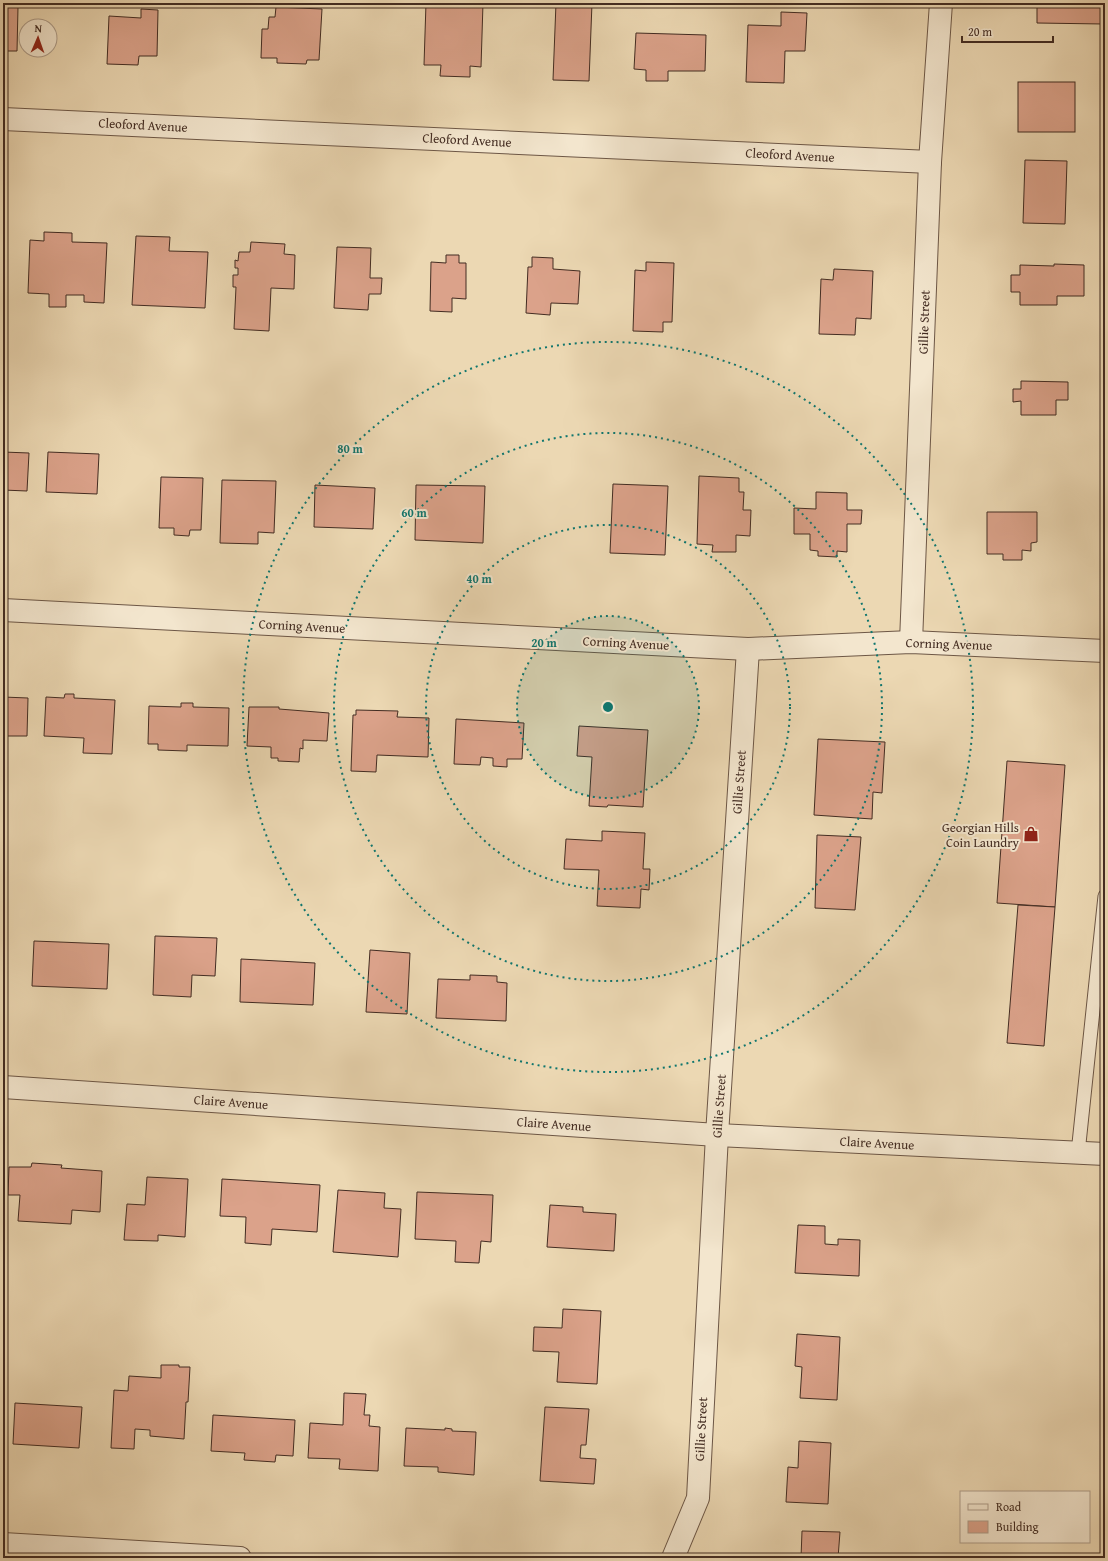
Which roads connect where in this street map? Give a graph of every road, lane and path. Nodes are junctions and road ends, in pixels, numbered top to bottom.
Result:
1 (941, 3) edge
2 (3, 119) edge
3 (930, 162) junction
4 (3, 610) edge
5 (911, 642) junction
6 (748, 649) junction
7 (1105, 651) edge
8 (1105, 896) edge
9 (3, 1087) edge
10 (717, 1135) junction
11 (1078, 1153) junction
12 (1105, 1154) edge
13 (3, 1544) edge
14 (240, 1558) edge
15 (673, 1558) edge

1 - 3 street, Gillie Street
2 - 3 street, Cleoford Avenue
3 - 5 street, Gillie Street
4 - 6 street, Corning Avenue
5 - 6 street, Corning Avenue
5 - 7 street, Corning Avenue
6 - 10 street, Gillie Street
8 - 11 lane
9 - 10 street, Claire Avenue
10 - 11 street, Claire Avenue
10 - 15 street, Gillie Street
11 - 12 street, Claire Avenue
13 - 14 street

